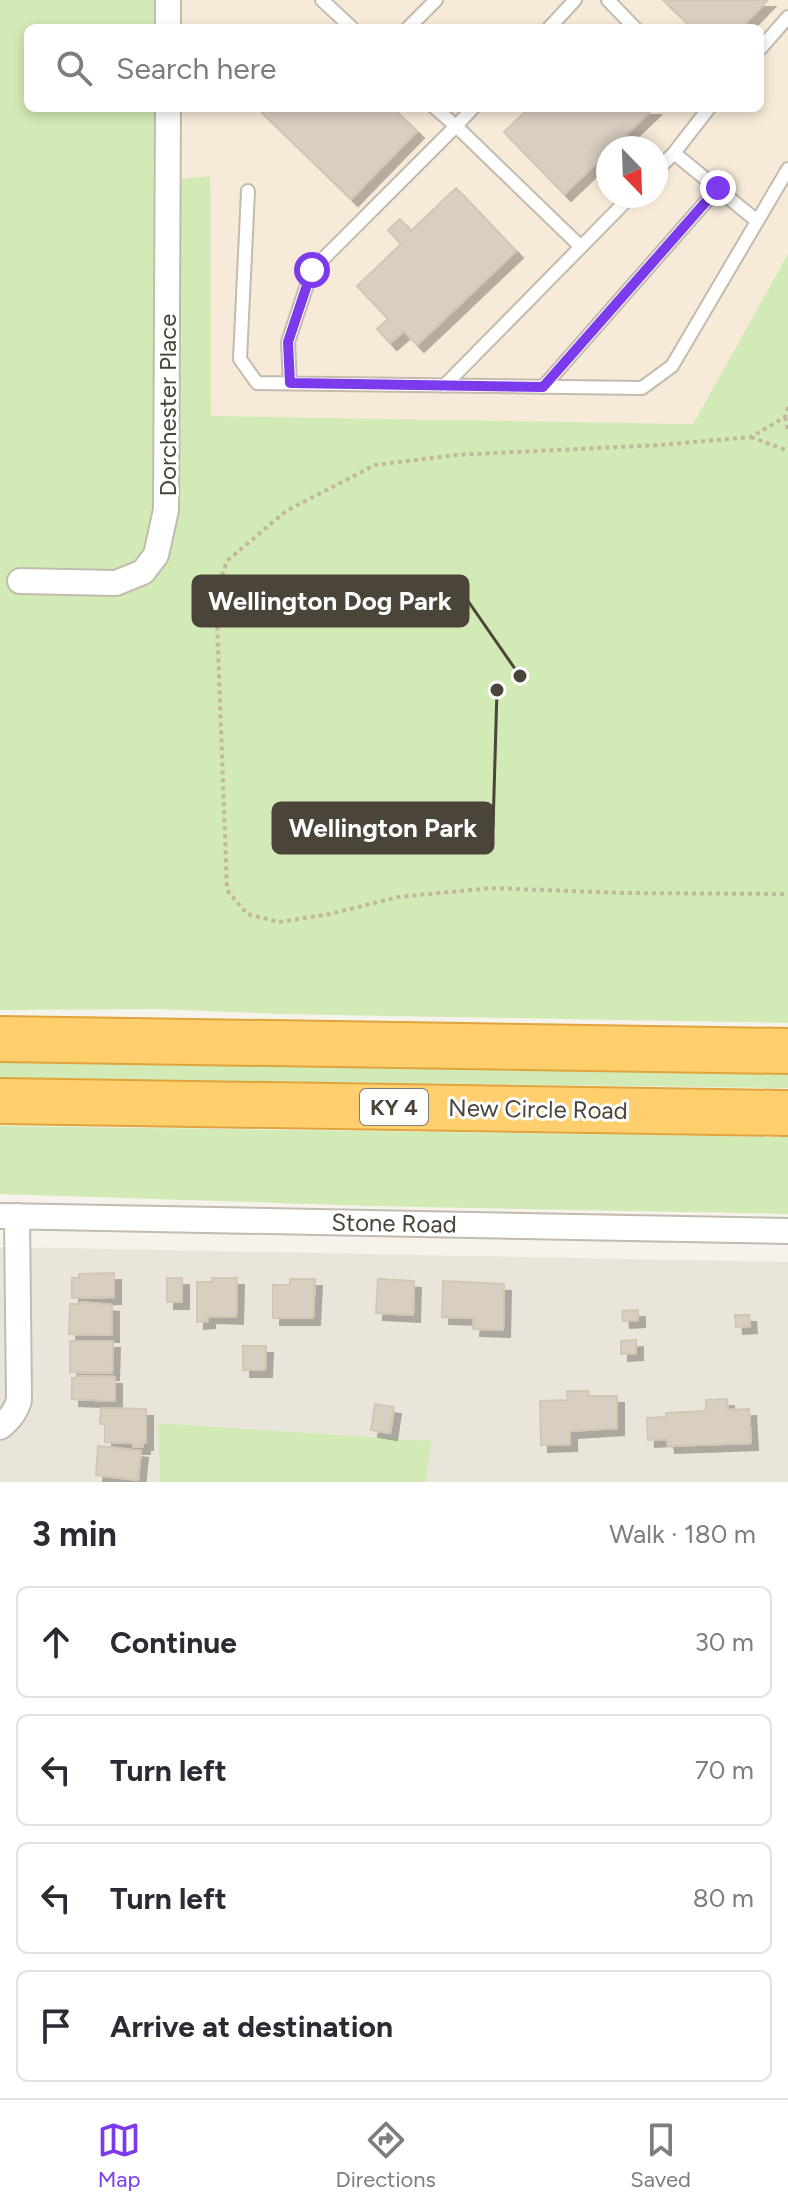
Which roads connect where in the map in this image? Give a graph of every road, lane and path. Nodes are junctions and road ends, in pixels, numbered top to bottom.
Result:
1 (168, 0) edge
2 (322, 0) edge
3 (436, 0) edge
4 (575, 0) edge
5 (608, 0) edge
6 (788, 17) edge
7 (168, 24) edge
8 (348, 24) edge
9 (412, 24) edge
10 (553, 24) edge
11 (631, 24) edge
12 (764, 44) edge
13 (168, 112) edge
14 (440, 112) edge
15 (469, 112) edge
16 (706, 112) edge
17 (456, 126) junction
18 (674, 153) junction
19 (668, 159) edge
20 (788, 169) edge
21 (718, 188) junction
22 (248, 191) dead end
23 (619, 208) edge
24 (757, 221) junction
25 (581, 247) junction
26 (290, 383) junction
27 (444, 386) junction
28 (543, 387) junction
29 (788, 407) edge
30 (785, 417) junction
31 (788, 431) edge
32 (751, 437) junction
33 (788, 451) edge
34 (20, 581) dead end
35 (788, 894) edge
36 (0, 1039) edge
37 (788, 1051) edge
38 (0, 1101) edge
39 (788, 1113) edge
40 (8, 1216) edge
41 (788, 1231) edge
42 (0, 1427) edge

1 - 7 street
2 - 8 lane
3 - 9 lane
4 - 10 lane
5 - 11 lane
6 - 12 lane
13 - 34 street, Dorchester Place
14 - 17 lane
15 - 17 lane
16 - 18 lane
17 - 25 lane
17 - 26 lane
18 - 19 lane
18 - 21 lane
20 - 24 lane
21 - 24 lane
21 - 28 lane
22 - 26 lane
23 - 25 lane
24 - 28 lane
25 - 27 lane
26 - 27 lane
27 - 28 lane
29 - 30 path
30 - 31 path
30 - 32 path
32 - 33 path
32 - 35 path
36 - 37 highway
38 - 39 highway, New Circle Road / KY 4
40 - 41 street, Stone Road
40 - 42 street

